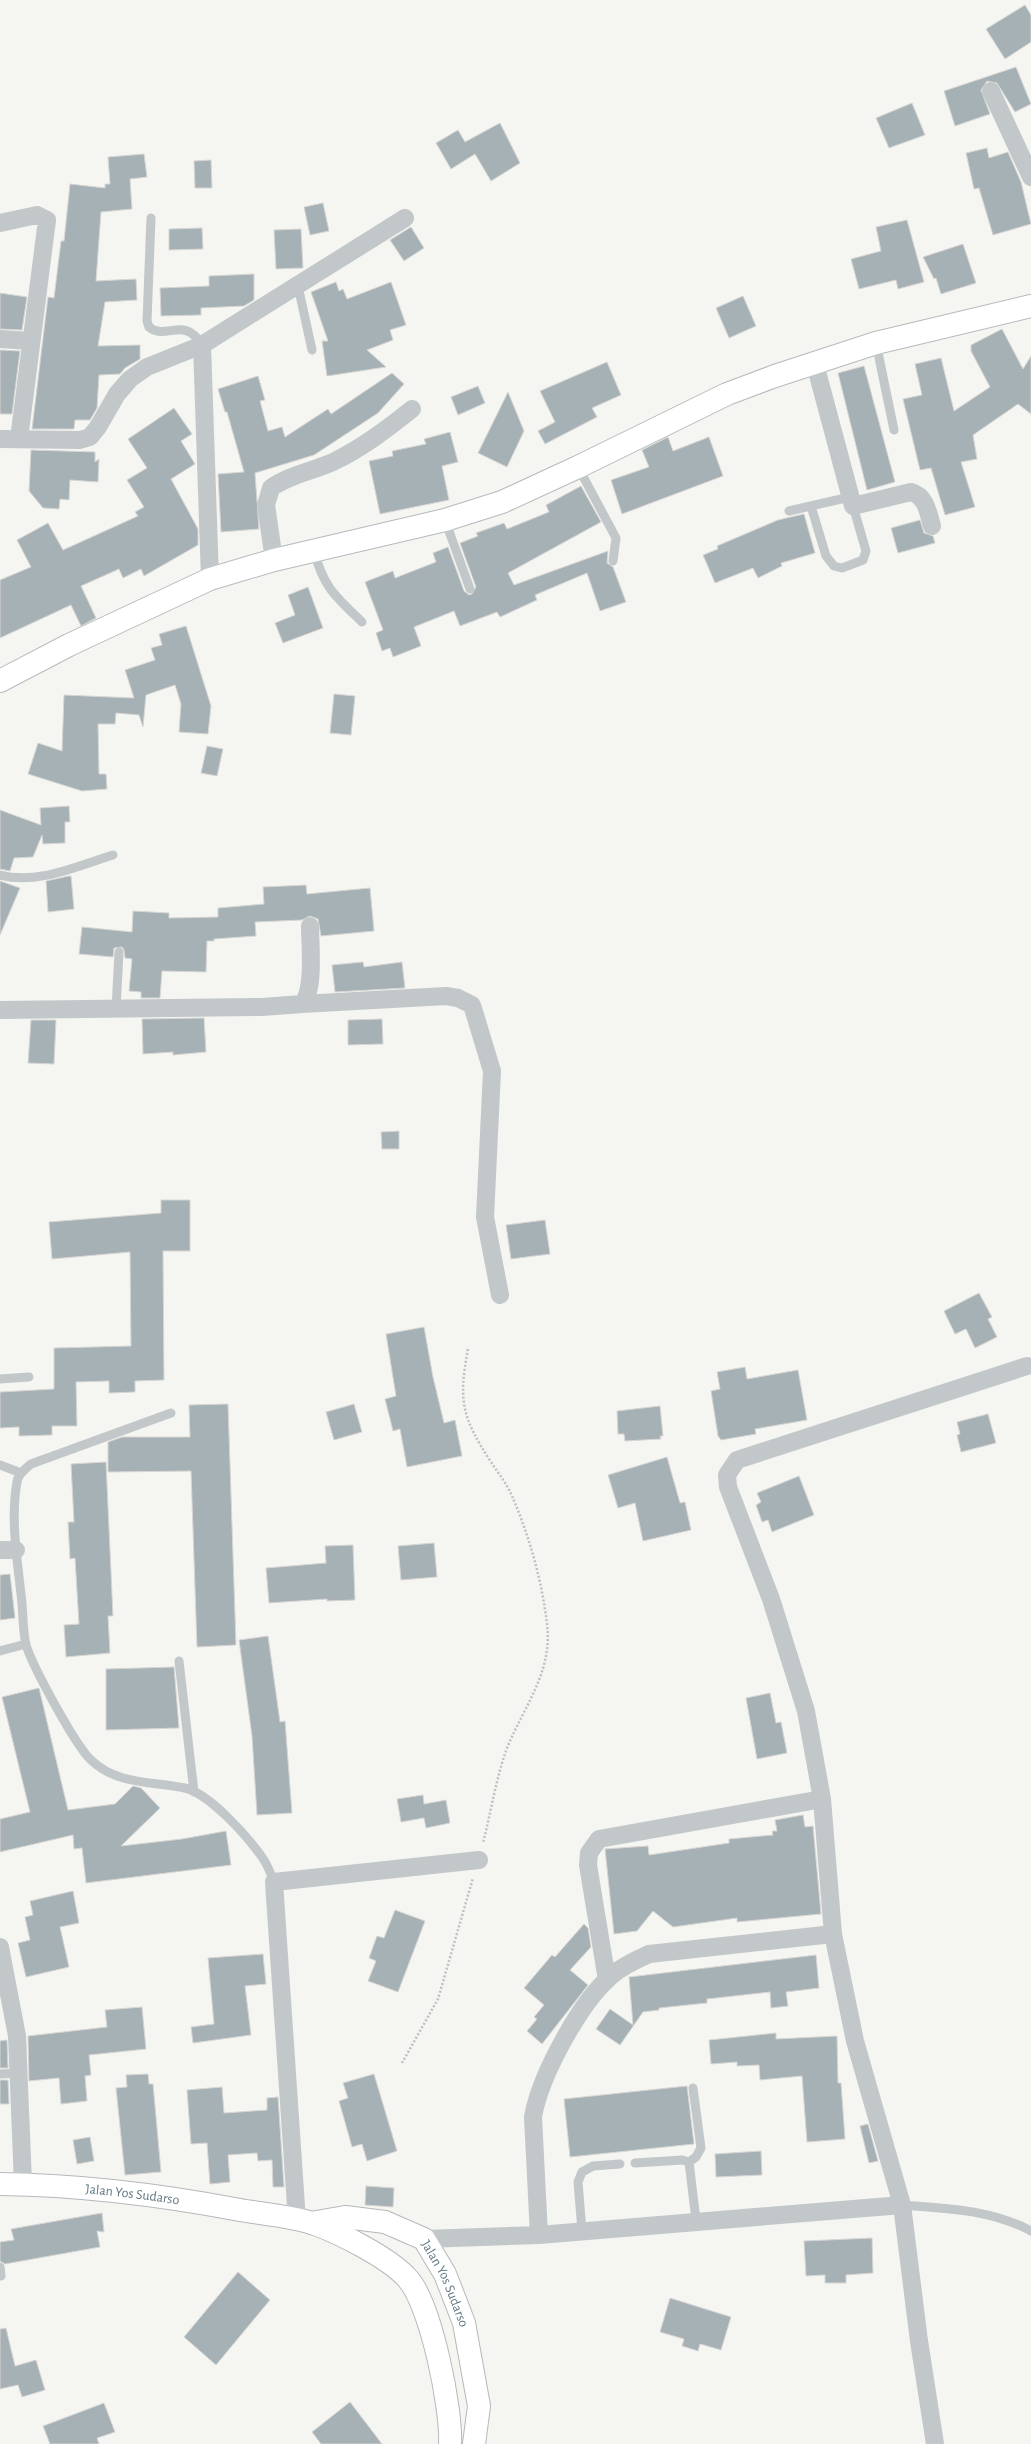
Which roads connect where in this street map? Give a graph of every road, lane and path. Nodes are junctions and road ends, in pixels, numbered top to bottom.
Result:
1 (991, 91) dead end
2 (1031, 177) edge
3 (151, 218) dead end
4 (405, 218) dead end
5 (0, 223) edge
6 (298, 286) junction
7 (1031, 306) edge
8 (0, 340) edge
9 (31, 342) junction
10 (876, 343) junction
11 (202, 345) junction
12 (312, 350) dead end
13 (815, 364) junction
14 (412, 409) dead end
15 (894, 430) dead end
16 (0, 439) edge
17 (20, 439) junction
18 (578, 467) junction
19 (852, 501) junction
20 (811, 506) junction
21 (789, 511) dead end
22 (445, 520) junction
23 (932, 526) dead end
24 (314, 551) junction
25 (274, 560) junction
26 (613, 561) dead end
27 (210, 579) junction
28 (470, 589) dead end
29 (362, 622) dead end
30 (0, 680) edge
31 (113, 855) dead end
32 (0, 875) edge
33 (310, 926) dead end
34 (119, 952) dead end
35 (302, 1004) junction
36 (116, 1009) junction
37 (0, 1010) edge
38 (500, 1295) dead end
39 (468, 1348) dead end
40 (1027, 1366) dead end
41 (29, 1377) dead end
42 (0, 1379) edge
43 (171, 1413) dead end
44 (0, 1465) edge
45 (21, 1473) junction
46 (8, 1550) edge
47 (26, 1644) junction
48 (0, 1651) edge
49 (179, 1661) dead end
50 (194, 1792) junction
51 (822, 1799) junction
52 (479, 1860) junction
53 (274, 1882) junction
54 (833, 1934) junction
55 (0, 1946) edge
56 (607, 1980) junction
57 (402, 2063) dead end
58 (9, 2073) edge
59 (693, 2088) dead end
60 (689, 2162) junction
61 (635, 2163) dead end
62 (620, 2164) dead end
63 (0, 2184) edge
64 (23, 2184) junction
65 (902, 2205) junction
66 (696, 2220) junction
67 (304, 2222) junction
68 (582, 2231) junction
69 (1031, 2231) edge
70 (539, 2235) junction
71 (424, 2239) junction
72 (450, 2444) edge
73 (474, 2444) edge
74 (935, 2444) edge

1 - 2 street
3 - 11 lane
4 - 6 street
5 - 9 street
6 - 11 street
6 - 12 lane
7 - 10 main road
8 - 9 street
9 - 17 street
10 - 13 main road
10 - 15 lane
11 - 17 street
11 - 27 street
13 - 18 main road
13 - 19 street
14 - 25 street
16 - 17 street
18 - 22 main road
18 - 26 lane
19 - 20 lane
19 - 20 lane
19 - 23 street
20 - 21 lane
22 - 24 main road
22 - 28 lane
24 - 25 main road
24 - 29 lane
25 - 27 main road
27 - 30 main road
31 - 32 lane
33 - 35 street
34 - 36 lane
35 - 36 street
35 - 38 street
36 - 37 street
39 - 52 path
40 - 51 street
41 - 42 lane
43 - 45 lane
44 - 45 lane
45 - 46 lane
46 - 47 lane
47 - 48 lane
47 - 50 lane
49 - 50 lane
50 - 53 lane
51 - 54 street
51 - 56 street
52 - 53 street
52 - 57 path
53 - 67 street
54 - 56 street
54 - 65 street
55 - 58 street
56 - 70 street
58 - 64 street
59 - 60 lane
60 - 61 lane
60 - 66 lane
62 - 68 lane
63 - 64 main road, Jalan Yos Sudarso
64 - 67 main road, Jalan Yos Sudarso
65 - 66 street
65 - 69 lane
65 - 74 street
66 - 68 street
67 - 71 main road, Jalan Yos Sudarso
67 - 72 main road, Jalan Yos Sudarso
68 - 70 street
70 - 71 street
71 - 73 main road, Jalan Yos Sudarso

